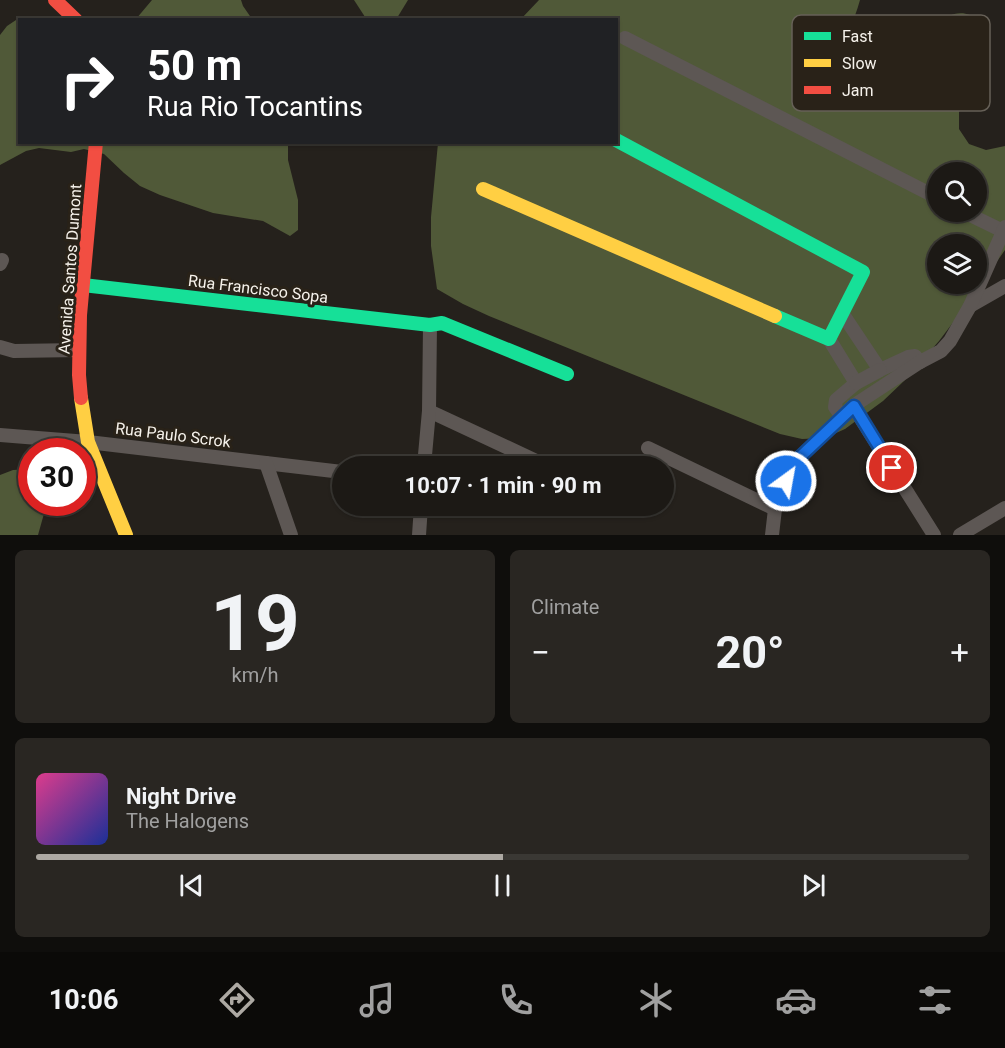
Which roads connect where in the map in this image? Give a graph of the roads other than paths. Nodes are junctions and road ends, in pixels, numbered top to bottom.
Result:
1 (55, 0) edge
2 (74, 18) edge
3 (625, 39) dead end
4 (618, 141) edge
5 (96, 144) edge
6 (483, 189) dead end
7 (927, 192) edge
8 (987, 222) edge
9 (1004, 229) edge
10 (83, 285) junction
11 (1005, 286) edge
12 (970, 306) junction
13 (842, 313) junction
14 (430, 325) junction
15 (829, 339) junction
16 (0, 347) edge
17 (79, 350) junction
18 (920, 362) junction
19 (880, 370) junction
20 (567, 374) dead end
21 (856, 383) junction
22 (854, 406) junction
23 (429, 411) junction
24 (842, 417) junction
25 (0, 435) edge
26 (38, 438) edge
27 (87, 438) edge
28 (96, 443) edge
29 (648, 448) dead end
30 (424, 456) edge
31 (526, 456) edge
32 (96, 462) edge
33 (266, 464) junction
34 (332, 471) edge
35 (1005, 508) edge
36 (775, 509) junction
37 (420, 516) edge
38 (126, 535) edge
39 (291, 535) edge
40 (419, 535) edge
41 (772, 535) edge
42 (934, 535) edge
43 (960, 535) edge

1 - 2 street
3 - 7 street
4 - 13 street
5 - 10 street, Avenida Santos Dumont
6 - 15 street
8 - 9 street
9 - 12 street
10 - 14 street, Rua Francisco Sopa
10 - 17 street, Avenida Santos Dumont
11 - 12 street
12 - 18 street
13 - 15 street
13 - 19 street
14 - 20 street, Rua Francisco Sopa
14 - 23 street
15 - 21 street
16 - 17 street
17 - 27 street, Avenida Santos Dumont
18 - 19 street
18 - 22 street
19 - 21 street
21 - 24 street
22 - 24 street
22 - 42 street
23 - 30 street
23 - 31 street
24 - 36 street
25 - 26 street, Rua Paulo Scrok
28 - 33 street, Rua Paulo Scrok
29 - 36 street
32 - 38 street, Avenida Santos Dumont
33 - 34 street, Rua Paulo Scrok
33 - 39 street
35 - 43 street
36 - 41 street
37 - 40 street

